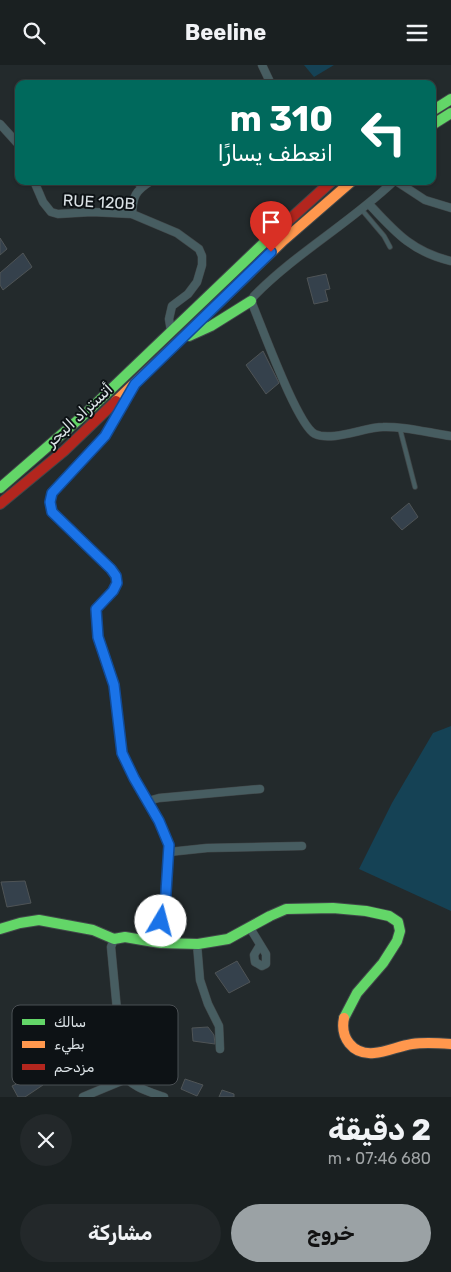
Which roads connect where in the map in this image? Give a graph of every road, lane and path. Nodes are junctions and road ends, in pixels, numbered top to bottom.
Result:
1 (262, 65) edge
2 (268, 80) edge
3 (451, 99) edge
4 (436, 108) edge
5 (451, 113) edge
6 (436, 122) edge
7 (0, 123) edge
8 (15, 140) edge
9 (36, 185) edge
10 (138, 185) edge
11 (146, 185) edge
12 (316, 185) edge
13 (327, 185) edge
14 (347, 185) edge
15 (390, 185) edge
16 (401, 185) edge
17 (140, 189) junction
18 (311, 199) junction
19 (369, 204) junction
20 (451, 208) edge
21 (362, 210) junction
22 (132, 214) junction
23 (390, 247) dead end
24 (451, 261) edge
25 (251, 301) junction
26 (171, 331) junction
27 (179, 340) junction
28 (135, 384) junction
29 (400, 428) junction
30 (451, 437) edge
31 (415, 487) dead end
32 (0, 488) edge
33 (0, 505) edge
34 (260, 789) dead end
35 (148, 801) junction
36 (302, 846) dead end
37 (169, 852) junction
38 (250, 928) junction
39 (0, 929) edge
40 (114, 939) junction
41 (152, 941) junction
42 (197, 944) junction
43 (260, 945) dead end
44 (116, 1005) edge
45 (451, 1044) edge
46 (220, 1049) dead end
47 (112, 1085) edge
48 (135, 1085) edge
49 (83, 1097) edge
50 (164, 1097) edge

1 - 2 street
3 - 4 main road
5 - 6 main road
7 - 8 street
9 - 22 street, RUE 120B
10 - 17 lane
11 - 17 street
12 - 18 main road
13 - 18 main road, أتستراد البحر
14 - 27 main road, أتستراد البحر
15 - 19 street
16 - 20 street
17 - 22 street
18 - 26 main road, أتستراد البحر
19 - 21 street
19 - 24 street
21 - 23 lane
21 - 25 street
22 - 26 street, RUE 120B
25 - 27 main road
25 - 29 street
26 - 32 main road, أتستراد البحر
27 - 28 main road, أتستراد البحر
28 - 33 main road, أتستراد البحر
28 - 35 street
29 - 30 street
29 - 31 lane
34 - 35 street
35 - 37 street
36 - 37 street
37 - 41 street
38 - 42 main road
38 - 43 street
38 - 45 main road
39 - 40 main road
40 - 41 main road
40 - 44 street
41 - 42 main road
42 - 46 street
47 - 49 street
48 - 50 street

